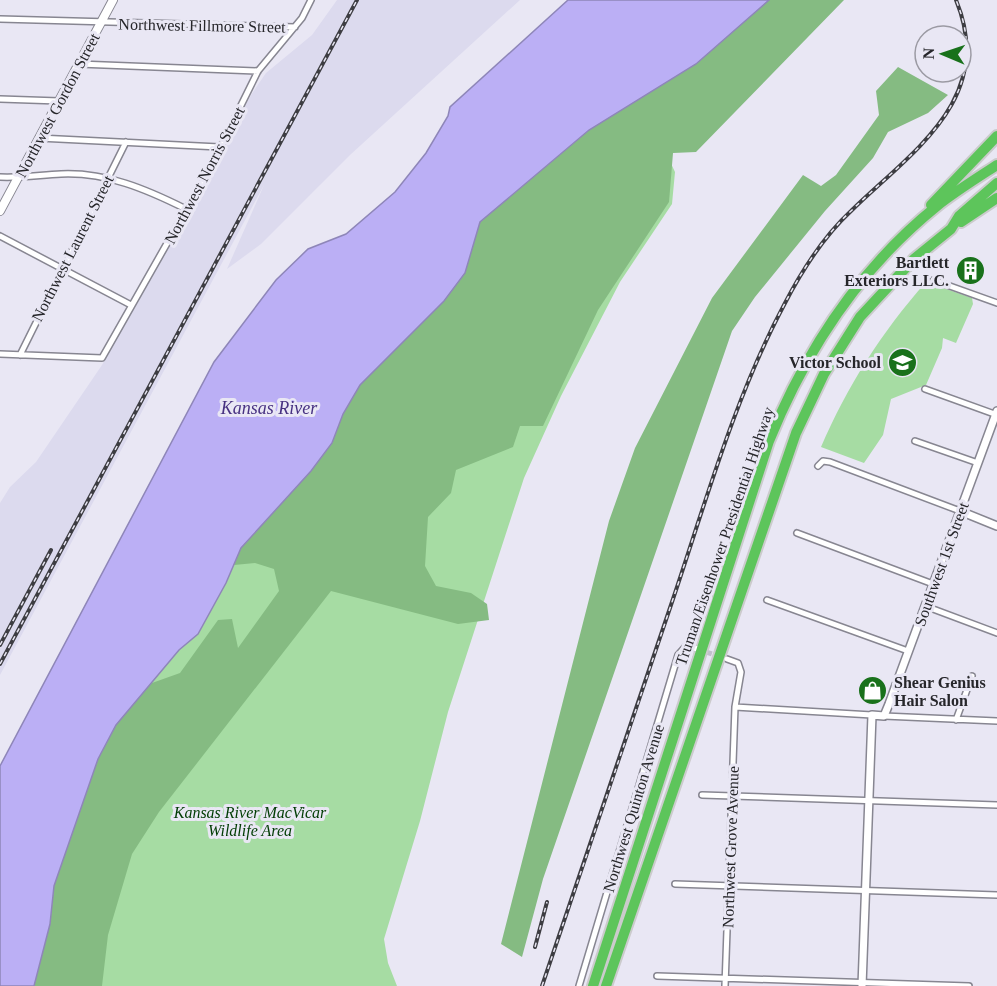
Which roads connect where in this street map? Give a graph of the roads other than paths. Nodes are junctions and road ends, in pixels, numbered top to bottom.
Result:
1 (113, 0) edge
2 (311, 0) edge
3 (0, 19) edge
4 (101, 22) junction
5 (295, 27) junction
6 (79, 64) junction
7 (258, 71) junction
8 (0, 99) edge
9 (59, 101) junction
10 (997, 136) edge
11 (39, 138) junction
12 (126, 142) junction
13 (219, 147) junction
14 (997, 165) edge
15 (0, 177) edge
16 (108, 177) junction
17 (18, 178) junction
18 (997, 183) edge
19 (997, 198) edge
20 (186, 209) junction
21 (0, 211) edge
22 (951, 228) junction
23 (0, 236) edge
24 (887, 253) junction
25 (62, 267) junction
26 (933, 280) dead end
27 (997, 303) edge
28 (131, 305) junction
29 (0, 354) edge
30 (20, 355) junction
31 (925, 388) dead end
32 (997, 414) edge
33 (915, 441) dead end
34 (978, 463) junction
35 (818, 466) dead end
36 (960, 511) junction
37 (997, 526) edge
38 (797, 533) dead end
39 (933, 584) junction
40 (767, 600) dead end
41 (926, 606) junction
42 (997, 633) edge
43 (699, 649) tunnel mouth
44 (908, 651) junction
45 (727, 658) tunnel mouth
46 (972, 676) dead end
47 (735, 707) junction
48 (872, 715) junction
49 (884, 716) junction
50 (956, 720) junction
51 (997, 721) edge
52 (702, 795) dead end
53 (732, 796) junction
54 (869, 801) junction
55 (997, 805) edge
56 (675, 884) dead end
57 (729, 886) junction
58 (866, 892) junction
59 (997, 895) edge
60 (657, 976) dead end
61 (725, 977) junction
62 (862, 984) edge
63 (579, 986) edge
64 (593, 986) edge
65 (606, 986) edge
66 (725, 986) edge
67 (969, 986) edge

1 - 4 main road, Northwest Gordon Street
2 - 5 street, Northwest Norris Street
3 - 4 street, Northwest Fillmore Street
4 - 5 street, Northwest Fillmore Street
4 - 6 main road, Northwest Gordon Street
5 - 7 street, Northwest Norris Street
6 - 7 street
6 - 9 main road, Northwest Gordon Street
7 - 13 street, Northwest Norris Street
8 - 9 street
9 - 11 main road, Northwest Gordon Street
10 - 24 highway
11 - 12 street
11 - 17 main road, Northwest Gordon Street
12 - 13 street
12 - 16 street, Northwest Laurent Street
13 - 20 street, Northwest Norris Street
14 - 24 highway, Truman/Eisenhower Presidential Highway
15 - 17 street
16 - 17 street
16 - 20 street
16 - 25 street, Northwest Laurent Street
17 - 21 main road, Northwest Gordon Street
18 - 22 highway
19 - 22 highway
20 - 28 street, Northwest Norris Street
22 - 65 highway
23 - 25 street
24 - 64 highway, Truman/Eisenhower Presidential Highway
25 - 28 street
25 - 30 street, Northwest Laurent Street
26 - 27 street
28 - 30 street, Northwest Norris Street
29 - 30 street
31 - 32 street
32 - 34 street, Southwest 1st Street
33 - 34 street
34 - 36 street, Southwest 1st Street
35 - 36 street
36 - 37 street
36 - 39 street, Southwest 1st Street
38 - 39 street
39 - 41 street, Southwest 1st Street
40 - 44 street
41 - 42 street
41 - 44 street, Southwest 1st Street
43 - 63 street, Northwest Quinton Avenue
44 - 49 street, Southwest 1st Street
45 - 47 street
46 - 50 street
47 - 48 street
47 - 53 street, Northwest Grove Avenue
48 - 49 street
48 - 54 street
49 - 50 street
50 - 51 street
52 - 53 street
53 - 54 street
53 - 57 street, Northwest Grove Avenue
54 - 55 street
54 - 58 street
56 - 57 street
57 - 58 street
57 - 61 street, Northwest Grove Avenue
58 - 59 street
58 - 62 street
60 - 61 street
61 - 62 street
61 - 66 street, Northwest Grove Avenue
62 - 67 street

